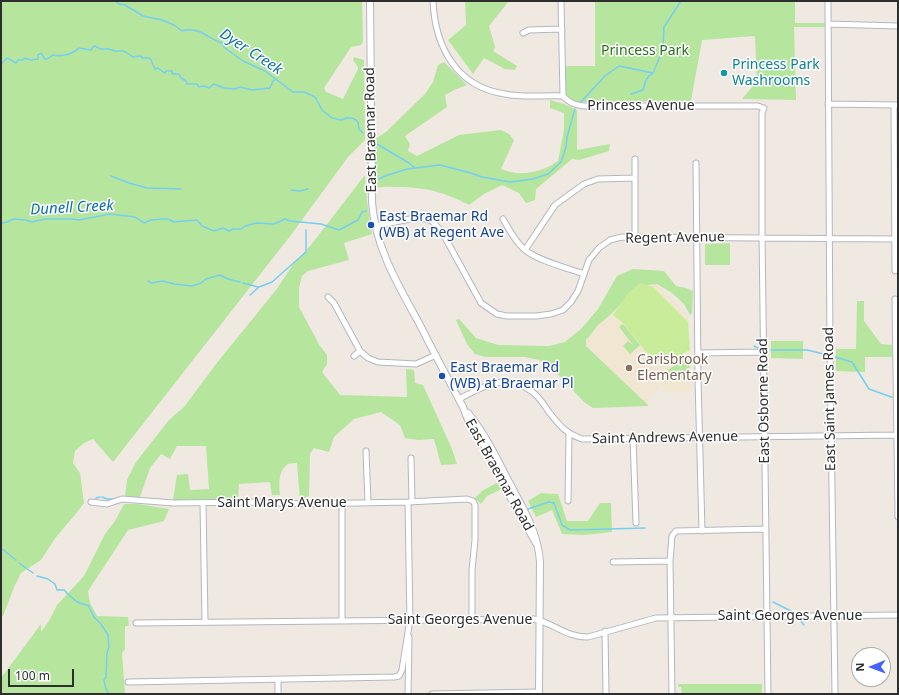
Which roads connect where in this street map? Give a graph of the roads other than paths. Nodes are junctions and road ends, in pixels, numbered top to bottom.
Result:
1 (370, 1) edge
2 (433, 1) edge
3 (561, 1) edge
4 (828, 1) edge
5 (828, 24) junction
6 (898, 26) edge
7 (562, 29) junction
8 (522, 33) dead end
9 (563, 96) junction
10 (828, 104) junction
11 (896, 105) edge
12 (764, 108) joint
13 (635, 159) dead end
14 (696, 164) dead end
15 (635, 178) junction
16 (503, 219) dead end
17 (375, 226) junction
18 (635, 237) junction
19 (697, 237) junction
20 (762, 238) junction
21 (829, 238) junction
22 (896, 239) edge
23 (525, 250) junction
24 (894, 271) dead end
25 (584, 274) junction
26 (328, 297) dead end
27 (895, 299) dead end
28 (360, 351) junction
29 (764, 352) junction
30 (698, 353) junction
31 (354, 356) dead end
32 (436, 356) junction
33 (459, 400) junction
34 (569, 434) junction
35 (897, 435) edge
36 (830, 436) junction
37 (699, 437) junction
38 (764, 437) junction
39 (633, 438) junction
40 (366, 451) dead end
41 (411, 458) dead end
42 (568, 501) dead end
43 (91, 502) dead end
44 (410, 502) junction
45 (204, 503) junction
46 (342, 503) junction
47 (368, 503) junction
48 (898, 517) edge
49 (636, 523) dead end
50 (766, 529) junction
51 (702, 531) junction
52 (670, 561) junction
53 (613, 562) dead end
54 (898, 615) edge
55 (767, 616) junction
56 (833, 616) junction
57 (671, 617) junction
58 (472, 619) junction
59 (540, 620) junction
60 (342, 621) junction
61 (204, 622) junction
62 (136, 623) dead end
63 (410, 623) junction
64 (605, 631) junction
65 (278, 680) junction
66 (128, 682) dead end
67 (539, 693) edge
68 (278, 694) edge
69 (408, 694) edge
70 (432, 694) edge
71 (606, 694) edge
72 (672, 694) edge
73 (768, 694) edge
74 (835, 694) edge

1 - 17 street, East Braemar Road
2 - 9 street, Princess Avenue
3 - 7 street
4 - 5 street, East Saint James Road
5 - 6 street
5 - 10 street, East Saint James Road
7 - 8 street
7 - 9 street
9 - 12 street, Princess Avenue
10 - 11 street
10 - 21 street, East Saint James Road
11 - 22 street
12 - 20 street, East Osborne Road
13 - 15 street
14 - 19 street
15 - 18 street
15 - 23 street
16 - 23 street
17 - 25 street, Regent Avenue
17 - 32 street, East Braemar Road
18 - 19 street, Regent Avenue
18 - 25 street, Regent Avenue
19 - 20 street, Regent Avenue
19 - 30 street
20 - 21 street, Regent Avenue
20 - 29 street, East Osborne Road
21 - 22 street, Regent Avenue
21 - 36 street, East Saint James Road
22 - 24 street
23 - 25 street
26 - 28 street
27 - 35 street
28 - 31 street
28 - 32 street
29 - 30 street
29 - 38 street, East Osborne Road
30 - 37 street
32 - 33 street, East Braemar Road
33 - 34 street
33 - 59 street, East Braemar Road
34 - 39 street, Saint Andrews Avenue
34 - 42 street
35 - 36 street, Saint Andrews Avenue
35 - 48 street
36 - 38 street, Saint Andrews Avenue
36 - 56 street, East Saint James Road
37 - 38 street, Saint Andrews Avenue
37 - 39 street, Saint Andrews Avenue
37 - 51 street
38 - 50 street, East Osborne Road
39 - 49 street
40 - 47 street
41 - 44 street
43 - 45 street, Saint Marys Avenue
44 - 47 street, Saint Marys Avenue
44 - 58 street, Saint Marys Avenue
44 - 63 street
45 - 46 street, Saint Marys Avenue
45 - 61 street
46 - 47 street, Saint Marys Avenue
46 - 60 street
50 - 51 street
50 - 55 street, East Osborne Road
51 - 52 street
52 - 53 street
52 - 57 street
54 - 56 street, Saint Georges Avenue
55 - 56 street, Saint Georges Avenue
55 - 57 street, Saint Georges Avenue
55 - 73 street, East Osborne Road
56 - 74 street, East Saint James Road
57 - 64 street, Saint Georges Avenue
57 - 72 street
58 - 59 street, Saint Georges Avenue
58 - 63 street, Saint Georges Avenue
59 - 64 street, Saint Georges Avenue
59 - 67 street, East Braemar Road
60 - 61 street, Saint Georges Avenue
60 - 63 street, Saint Georges Avenue
61 - 62 street, Saint Georges Avenue
63 - 65 street
63 - 69 street
64 - 71 street
65 - 66 street
65 - 68 street
67 - 70 street

